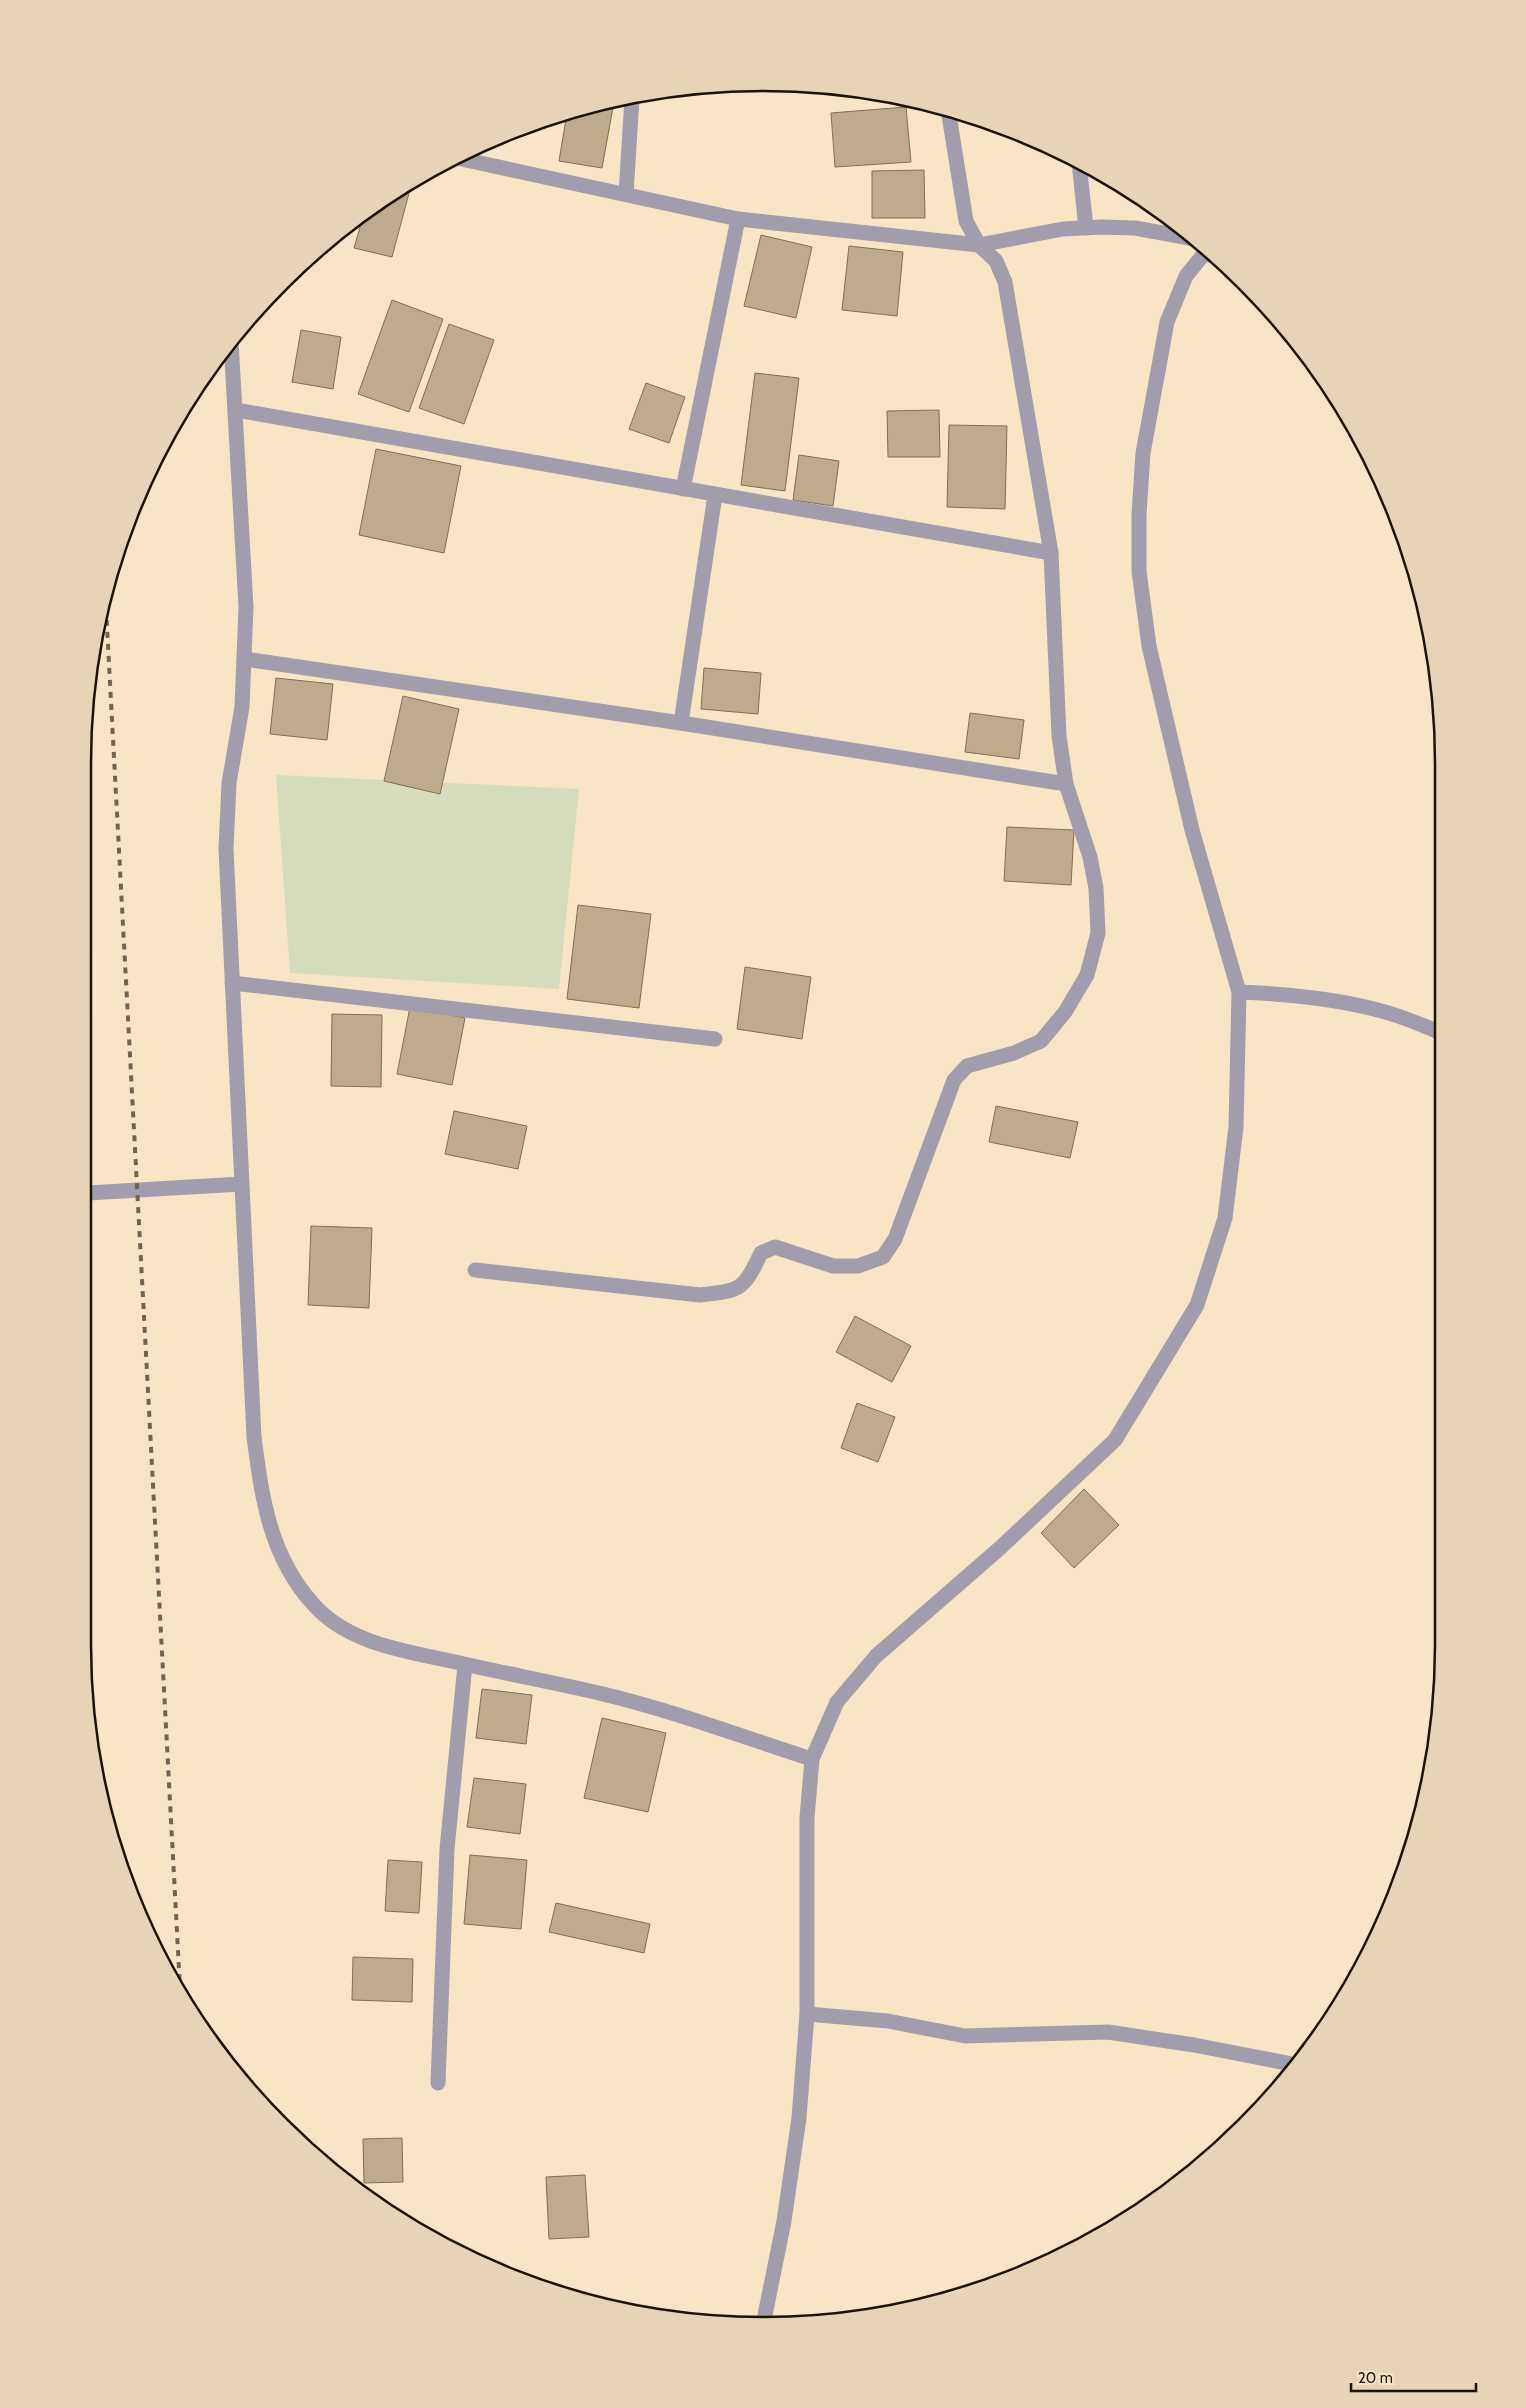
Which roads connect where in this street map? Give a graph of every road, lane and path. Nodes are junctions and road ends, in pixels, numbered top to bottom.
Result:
1 (632, 104) edge
2 (949, 118) edge
3 (468, 160) edge
4 (1080, 171) edge
5 (626, 194) junction
6 (738, 219) junction
7 (1086, 228) junction
8 (1179, 236) edge
9 (978, 245) junction
10 (1203, 255) edge
11 (232, 352) edge
12 (236, 410) junction
13 (682, 489) junction
14 (714, 495) junction
15 (1051, 553) junction
16 (246, 659) junction
17 (681, 723) junction
18 (1066, 784) junction
19 (232, 982) junction
20 (1238, 992) junction
21 (1435, 1031) edge
22 (714, 1039) dead end
23 (241, 1184) junction
24 (91, 1192) edge
25 (475, 1270) dead end
26 (465, 1665) junction
27 (812, 1759) junction
28 (806, 2014) junction
29 (1288, 2063) edge
30 (438, 2082) dead end
31 (764, 2317) edge

1 - 5 street
2 - 9 street
3 - 5 street
4 - 7 street
5 - 6 street
6 - 9 street
6 - 13 street
7 - 8 street
7 - 9 street
9 - 15 street
10 - 20 street
11 - 12 street
12 - 13 street
12 - 16 street
13 - 14 street
14 - 15 street
14 - 17 street
15 - 18 street
16 - 17 street
16 - 19 street
17 - 18 street
18 - 25 street
19 - 22 street
19 - 23 street
20 - 21 street
20 - 27 street
23 - 24 street
23 - 26 street
26 - 27 street
26 - 30 street
27 - 28 street
28 - 29 street
28 - 31 street

